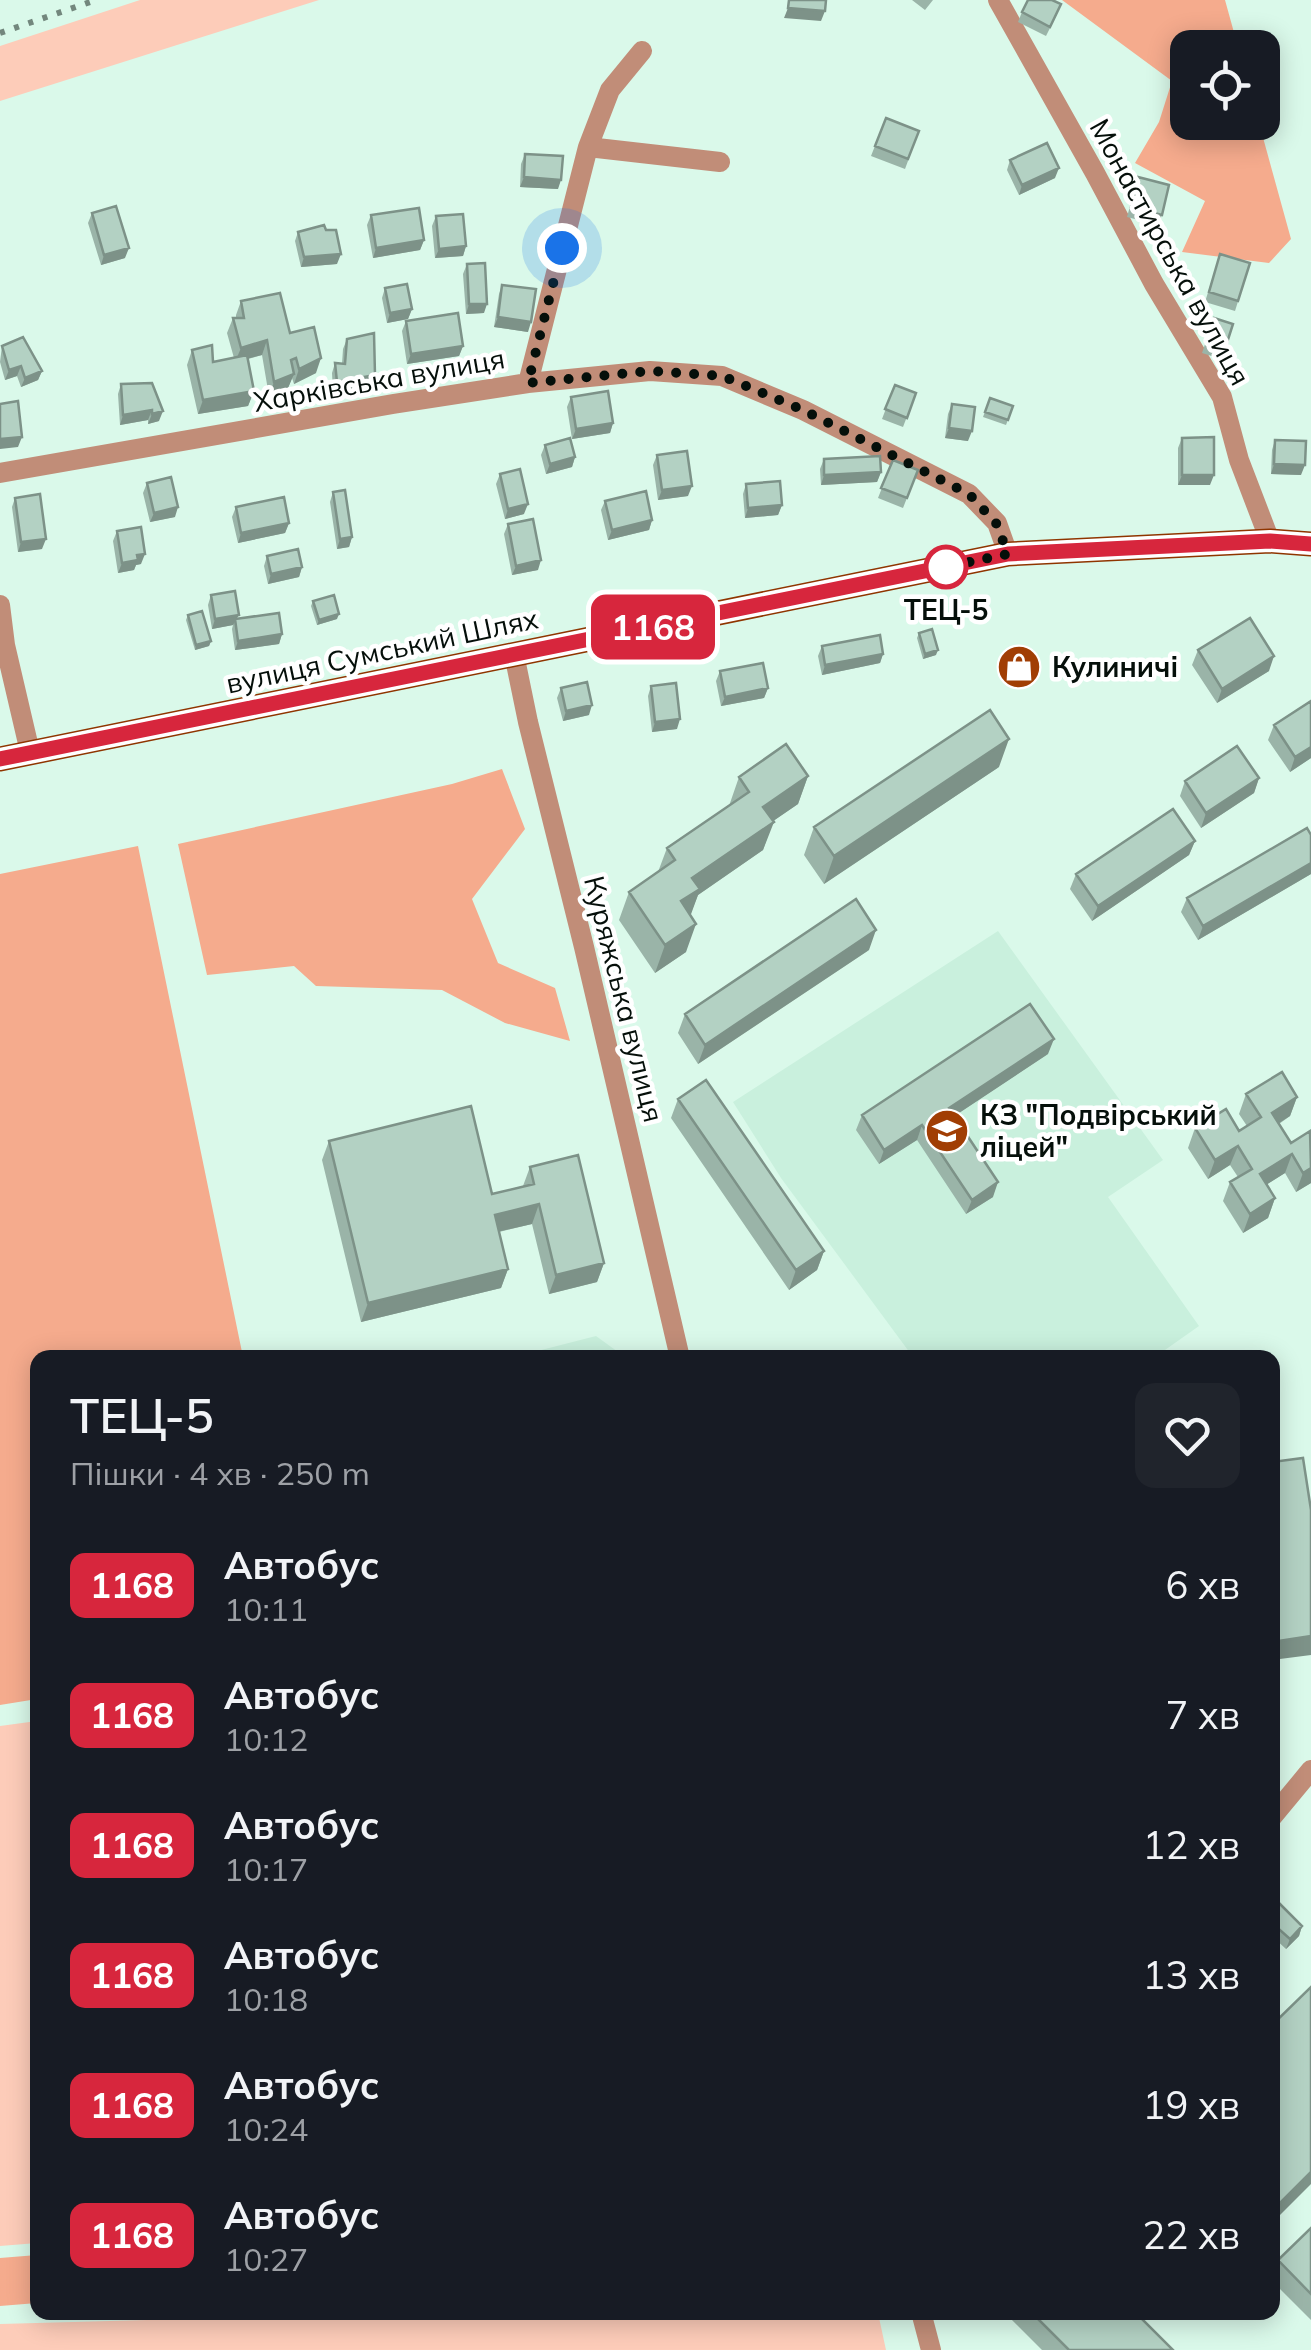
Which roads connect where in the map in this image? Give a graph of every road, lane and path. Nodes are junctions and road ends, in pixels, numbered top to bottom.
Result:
1 (998, 0) edge
2 (642, 51) dead end
3 (588, 147) junction
4 (720, 162) dead end
5 (528, 383) junction
6 (0, 473) edge
7 (1270, 541) junction
8 (1311, 544) edge
9 (1008, 554) junction
10 (0, 604) edge
11 (514, 654) junction
12 (30, 752) junction
13 (0, 759) edge
14 (678, 1350) edge
15 (1311, 1770) edge
16 (1280, 1807) edge
17 (924, 2320) edge
18 (931, 2350) edge

1 - 7 street, Монастирська вулиця
2 - 3 street
3 - 4 street
3 - 5 street
5 - 6 street, Харківська вулиця
5 - 9 street, Харківська вулиця
7 - 8 main road, вулиця Сумський Шлях
7 - 9 main road, вулиця Сумський Шлях
9 - 11 main road, вулиця Сумський Шлях
10 - 12 street
11 - 12 main road, вулиця Сумський Шлях
11 - 14 street, Куряжська вулиця
12 - 13 main road, вулиця Сумський Шлях
15 - 16 street
17 - 18 street

